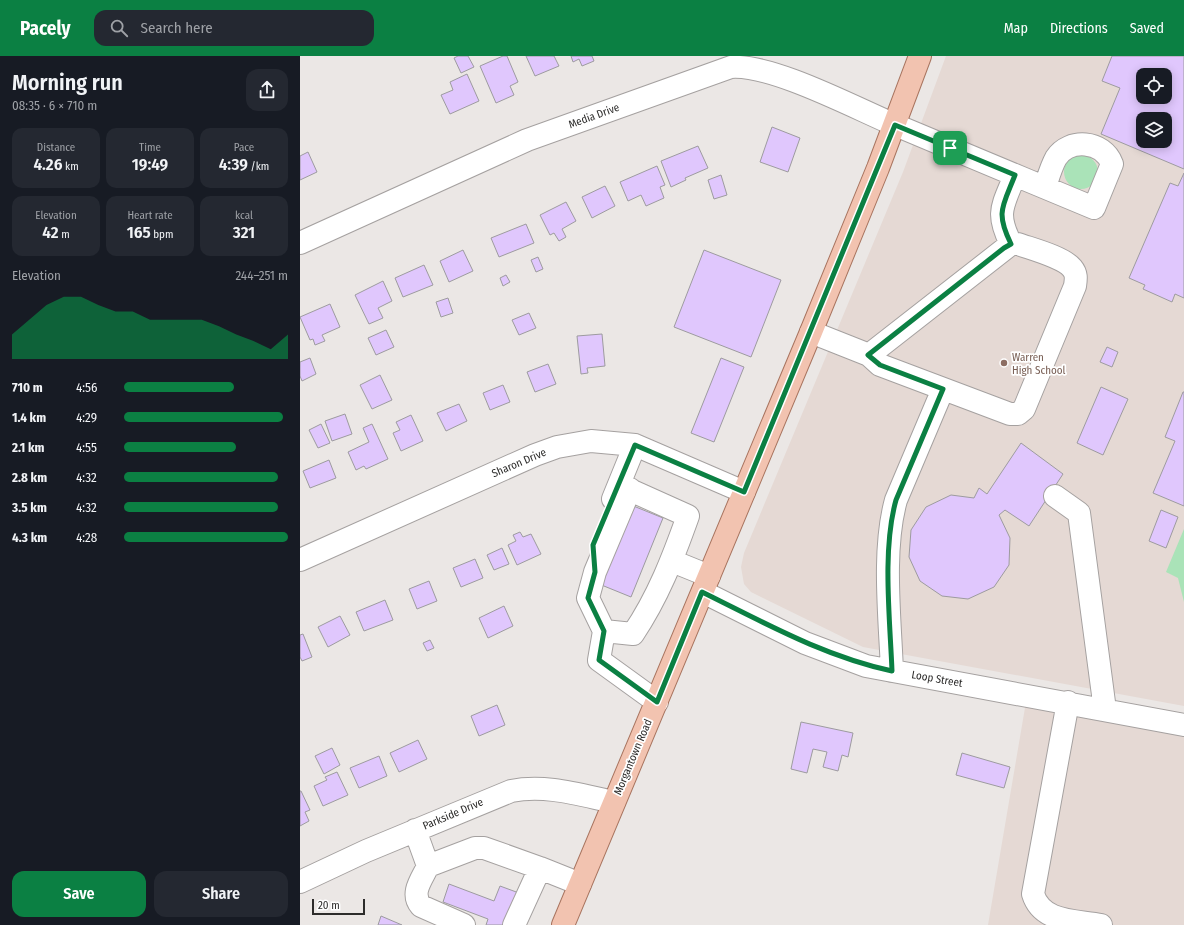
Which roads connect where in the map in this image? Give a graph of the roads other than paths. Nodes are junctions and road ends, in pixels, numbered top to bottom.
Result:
1 (920, 56) edge
2 (895, 125) junction
3 (1015, 175) junction
4 (1044, 187) dead end
5 (300, 243) edge
6 (1011, 244) junction
7 (811, 332) junction
8 (868, 355) junction
9 (943, 389) junction
10 (635, 445) junction
11 (625, 487) junction
12 (744, 492) junction
13 (1056, 496) dead end
14 (300, 560) edge
15 (672, 561) junction
16 (706, 584) junction
17 (604, 631) junction
18 (892, 671) junction
19 (657, 702) junction
20 (1068, 702) junction
21 (1105, 710) junction
22 (1184, 725) edge
23 (614, 802) junction
24 (415, 830) junction
25 (428, 866) junction
26 (540, 868) junction
27 (300, 882) edge
28 (580, 884) junction
29 (464, 925) edge
30 (514, 925) edge
31 (563, 925) edge
32 (1101, 925) edge

1 - 2 main road, Morgantown Road
2 - 3 street, Media Drive
2 - 5 street, Media Drive
2 - 7 main road, Morgantown Road
3 - 4 street, Media Drive
3 - 6 street
6 - 8 street
6 - 9 street
7 - 8 street
7 - 12 main road, Morgantown Road
8 - 9 street
9 - 18 street
10 - 11 street
10 - 12 street, Sharon Drive
10 - 14 street, Sharon Drive
11 - 15 street
11 - 17 street
12 - 16 main road, Morgantown Road
13 - 21 street
15 - 16 street, Loop Street
15 - 17 street
16 - 18 street, Loop Street
16 - 19 main road, Morgantown Road
17 - 19 street
18 - 20 street, Loop Street
19 - 23 main road, Morgantown Road
20 - 21 street, Loop Street
20 - 32 street
21 - 22 street, Loop Street
23 - 24 street, Parkside Drive
23 - 28 main road, Morgantown Road
24 - 25 street
24 - 27 street, Parkside Drive
25 - 26 street
25 - 29 street
26 - 28 street
26 - 30 street
28 - 31 main road, Morgantown Road

